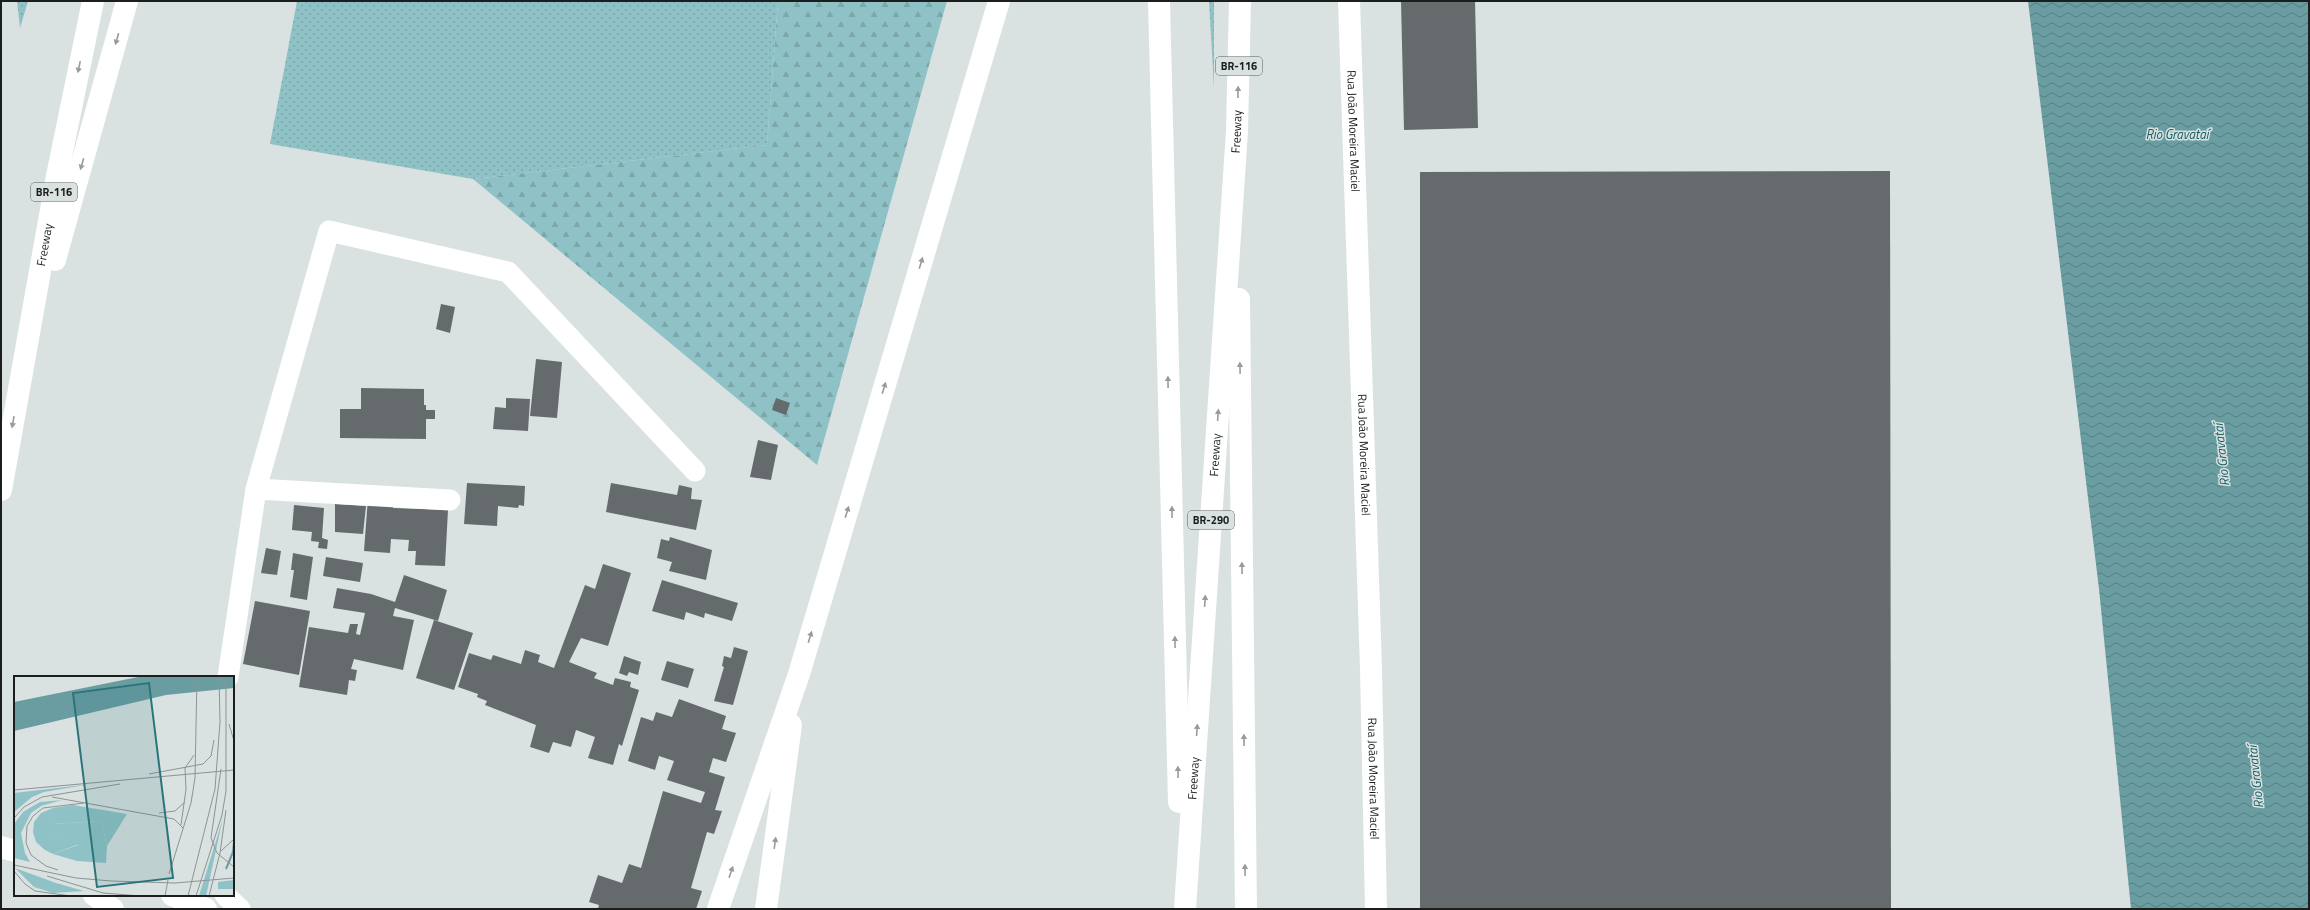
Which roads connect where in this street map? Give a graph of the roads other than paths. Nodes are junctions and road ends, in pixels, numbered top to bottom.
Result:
1 (93, 1) edge
2 (127, 1) edge
3 (999, 1) edge
4 (1159, 1) edge
5 (1240, 1) edge
6 (1349, 1) edge
7 (1237, 131) junction
8 (20, 384) junction
9 (695, 471) dead end
10 (256, 489) junction
11 (1, 490) edge
12 (450, 500) dead end
13 (799, 674) junction
14 (228, 676) edge
15 (1, 847) edge
16 (14, 852) edge
17 (95, 896) edge
18 (174, 896) edge
19 (226, 896) edge
20 (113, 909) edge
21 (206, 909) edge
22 (240, 909) edge
23 (718, 909) edge
24 (766, 909) edge
25 (1183, 909) edge
26 (1246, 909) edge
27 (1376, 909) edge

1 -> 8 main road, Freeway / BR-116
2 -> 8 main road
13 -> 3 main road
25 -> 4 main road
7 -> 5 main road, Freeway / BR-116
6 - 27 main road, Rua João Moreira Maciel
25 -> 7 main road, Freeway / BR-290
26 -> 7 main road, BR-116
8 -> 11 main road, Freeway / BR-116
9 - 10 lane
10 - 12 lane
10 - 14 lane
23 -> 13 main road
24 -> 13 main road
15 - 16 main road
17 - 20 main road
18 - 21 main road
19 - 22 lane

